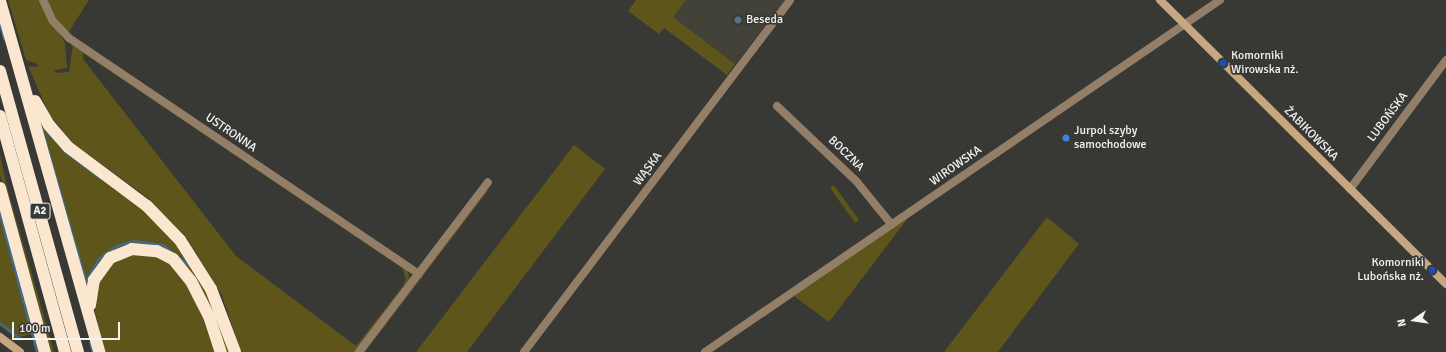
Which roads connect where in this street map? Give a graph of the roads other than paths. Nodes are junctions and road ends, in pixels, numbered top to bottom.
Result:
1 (43, 0) edge
2 (790, 0) edge
3 (1160, 0) edge
4 (1220, 0) edge
5 (0, 1) edge
6 (1184, 24) junction
7 (1446, 60) edge
8 (0, 71) edge
9 (24, 80) junction
10 (777, 106) dead end
11 (0, 116) edge
12 (488, 182) dead end
13 (0, 188) edge
14 (1350, 189) junction
15 (0, 197) edge
16 (6, 211) junction
17 (892, 225) junction
18 (419, 274) junction
19 (1446, 284) edge
20 (91, 322) junction
21 (0, 337) edge
22 (20, 352) edge
23 (44, 352) edge
24 (65, 352) edge
25 (78, 352) edge
26 (100, 352) edge
27 (221, 352) edge
28 (235, 352) edge
29 (359, 352) edge
30 (524, 352) edge
31 (705, 352) edge

1 - 18 street, USTRONNA
2 - 30 street, WĄSKA
3 - 6 street, ŻABIKOWSKA
4 - 6 street, WIROWSKA
5 - 9 highway
6 - 14 street, ŻABIKOWSKA
6 - 17 street, WIROWSKA
7 - 14 street, LUBOŃSKA
8 - 25 highway, A2
9 - 20 highway
9 - 28 highway
10 - 17 street, BOCZNA
11 - 24 highway, A2
12 - 18 street
13 - 16 highway
14 - 19 street, ŻABIKOWSKA
15 - 16 highway
16 - 23 highway
17 - 31 street, WIROWSKA
18 - 29 street
20 - 26 highway
20 - 27 highway
21 - 22 street

